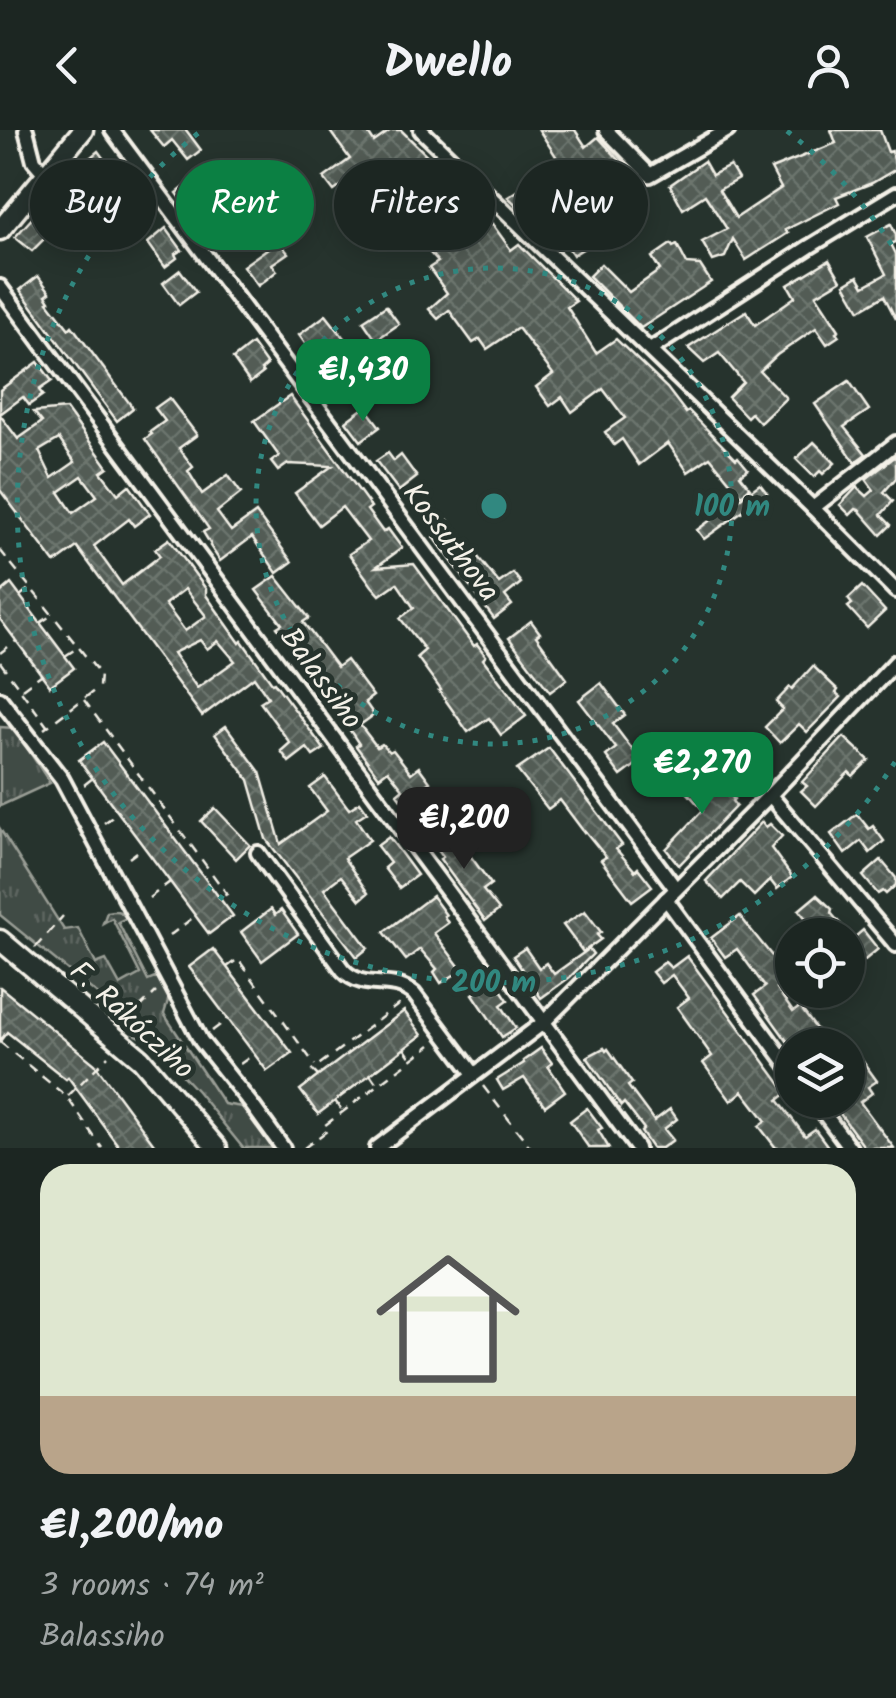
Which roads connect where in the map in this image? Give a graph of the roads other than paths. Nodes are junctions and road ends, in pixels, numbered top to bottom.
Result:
1 (26, 130) edge
2 (83, 130) edge
3 (112, 130) edge
4 (421, 130) edge
5 (606, 130) edge
6 (728, 130) edge
7 (34, 160) edge
8 (58, 160) edge
9 (30, 194) edge
10 (896, 194) edge
11 (0, 230) edge
12 (0, 288) edge
13 (650, 350) junction
14 (896, 443) edge
15 (814, 508) junction
16 (896, 590) edge
17 (896, 662) edge
18 (0, 698) edge
19 (770, 795) junction
20 (258, 853) dead end
21 (671, 894) junction
22 (0, 940) edge
23 (896, 945) edge
24 (543, 1023) junction
25 (775, 1046) edge
26 (474, 1074) junction
27 (828, 1118) edge
28 (217, 1148) edge
29 (283, 1148) edge
30 (377, 1148) edge
31 (637, 1148) edge
32 (850, 1148) edge

1 - 7 street
2 - 8 street
3 - 21 street, Kossuthova
4 - 13 street
5 - 6 street
9 - 11 street
10 - 13 street
12 - 24 street, Balassiho
13 - 15 street
14 - 15 street
15 - 16 street
17 - 19 street
18 - 29 street
19 - 21 street
19 - 23 street
20 - 26 street
21 - 24 street
21 - 25 street, Kossuthova
22 - 28 street, F. Rákócziho
24 - 26 street
24 - 31 street, Balassiho
26 - 30 street
27 - 32 street

